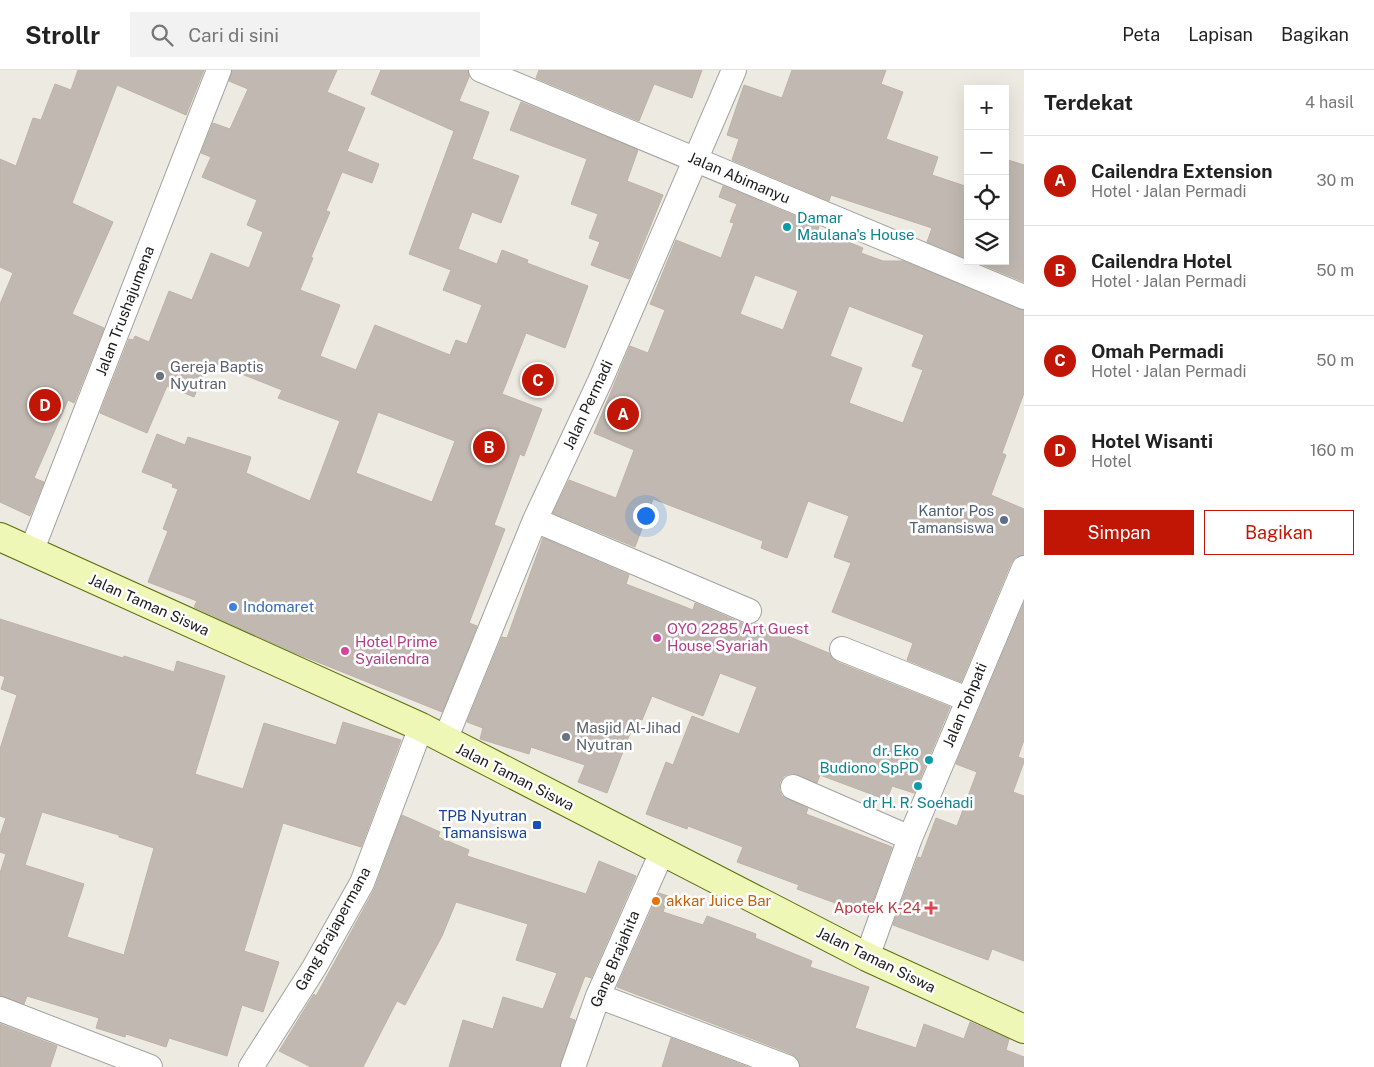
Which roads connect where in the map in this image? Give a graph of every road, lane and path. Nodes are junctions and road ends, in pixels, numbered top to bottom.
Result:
1 (219, 70) edge
2 (481, 70) edge
3 (734, 70) edge
4 (696, 160) junction
5 (1024, 297) edge
6 (535, 520) junction
7 (0, 538) edge
8 (32, 552) junction
9 (1024, 568) edge
10 (749, 611) dead end
11 (842, 649) dead end
12 (967, 699) junction
13 (421, 727) junction
14 (445, 740) junction
15 (793, 787) dead end
16 (910, 838) junction
17 (662, 852) junction
18 (868, 957) junction
19 (598, 996) junction
20 (0, 1009) edge
21 (1024, 1029) edge
22 (757, 1062) edge
23 (141, 1065) edge
24 (255, 1066) edge
25 (572, 1067) edge
26 (787, 1067) edge

1 - 8 street, Jalan Trushajumena
2 - 4 street, Jalan Abimanyu
3 - 4 street, Jalan Permadi
4 - 5 street, Jalan Abimanyu
4 - 6 street, Jalan Permadi
6 - 10 street
6 - 14 street, Jalan Permadi
7 - 8 main road, Jalan Taman Siswa
8 - 13 main road, Jalan Taman Siswa
9 - 12 street, Jalan Tohpati
11 - 12 street
12 - 16 street, Jalan Tohpati
13 - 14 main road, Jalan Taman Siswa
13 - 24 street, Gang Brajapermana
14 - 17 main road, Jalan Taman Siswa
15 - 16 street
16 - 18 street, Jalan Tohpati
17 - 18 main road, Jalan Taman Siswa
17 - 19 street, Gang Brajahita
18 - 21 main road, Jalan Taman Siswa
19 - 22 street
19 - 25 street, Gang Brajahita
20 - 23 street
22 - 26 street

